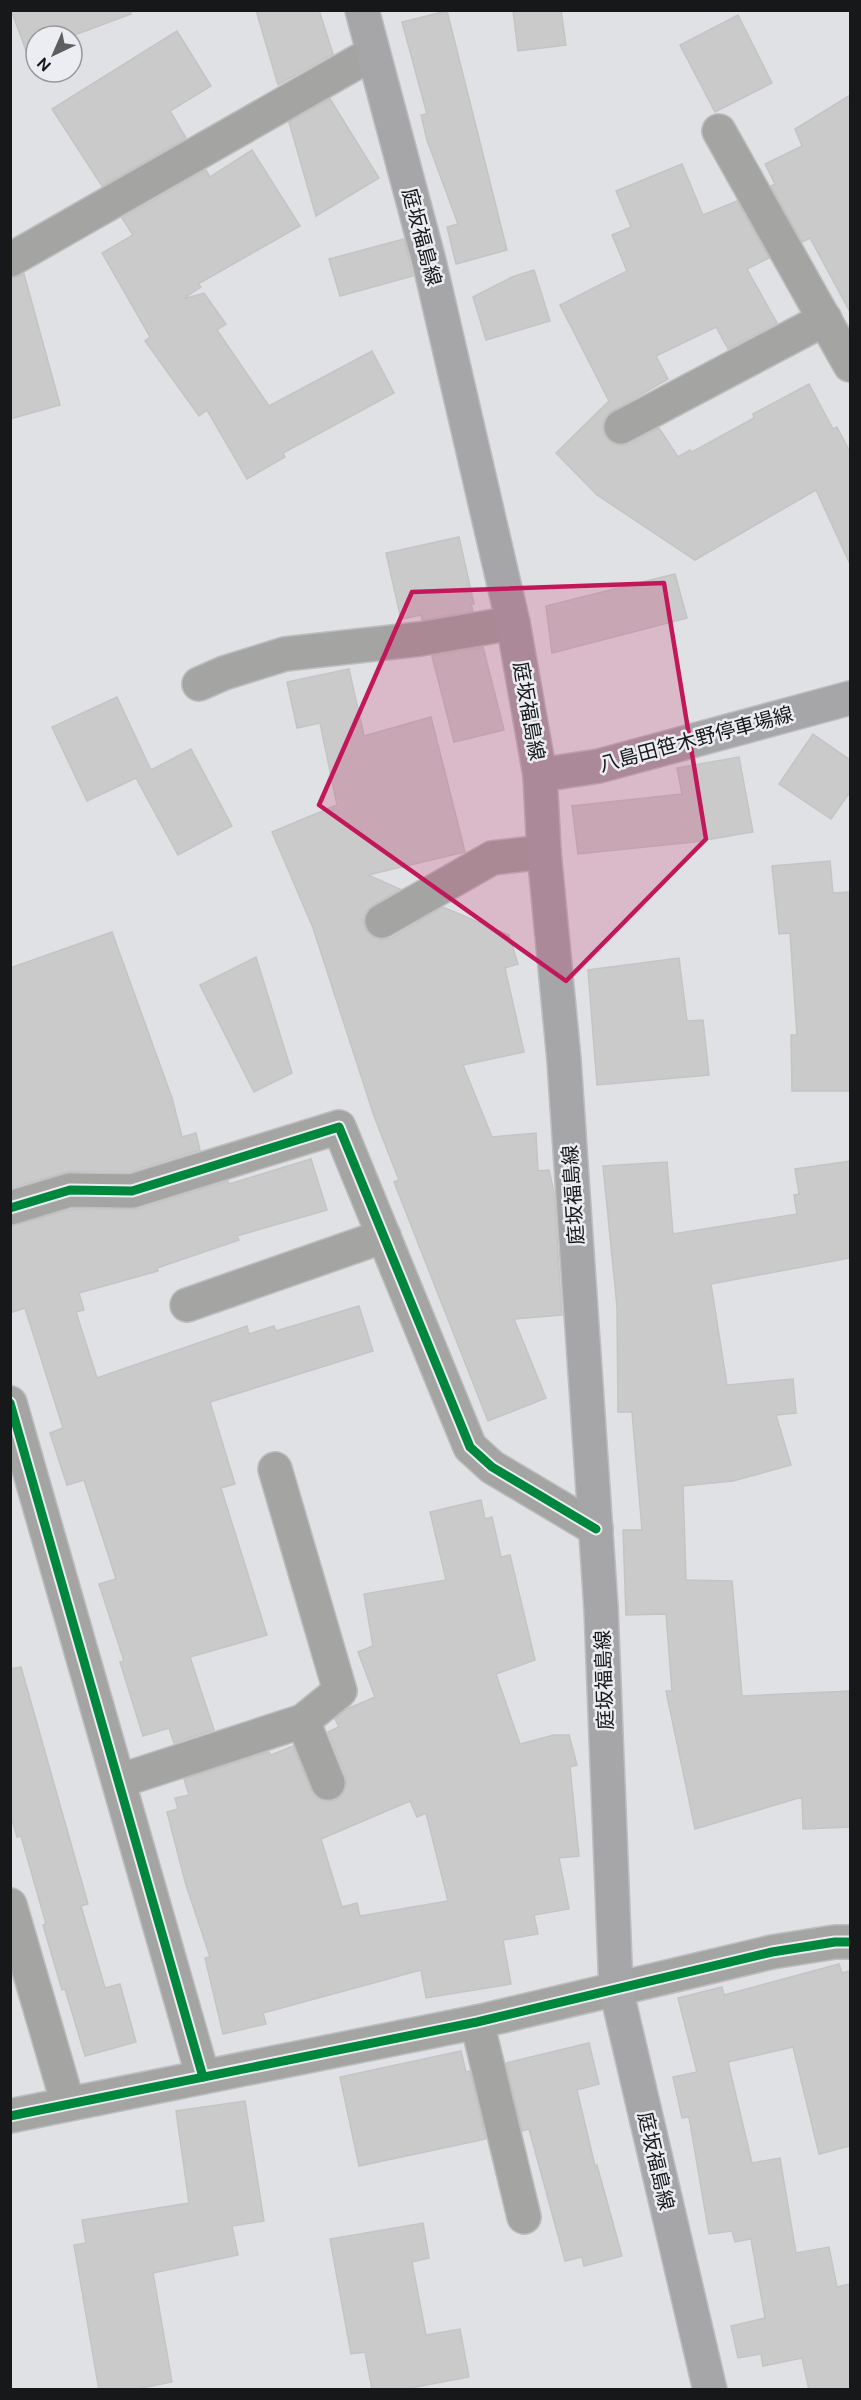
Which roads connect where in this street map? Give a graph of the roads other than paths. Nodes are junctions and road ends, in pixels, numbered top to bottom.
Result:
1 (362, 10) edge
2 (373, 53) junction
3 (720, 131) dead end
4 (10, 260) edge
5 (825, 319) junction
6 (850, 365) edge
7 (621, 427) dead end
8 (513, 623) junction
9 (199, 684) dead end
10 (850, 698) edge
11 (540, 775) junction
12 (544, 852) junction
13 (382, 921) dead end
14 (10, 1208) edge
15 (384, 1236) junction
16 (188, 1305) dead end
17 (10, 1404) edge
18 (275, 1469) dead end
19 (596, 1529) junction
20 (303, 1721) junction
21 (118, 1781) junction
22 (328, 1783) dead end
23 (10, 1905) edge
24 (850, 1942) edge
25 (616, 1989) junction
26 (477, 2022) junction
27 (203, 2077) junction
28 (68, 2104) junction
29 (10, 2116) edge
30 (524, 2217) dead end
31 (710, 2390) edge

1 - 2 main road, 庭坂福島線
2 - 4 street
2 - 8 main road, 庭坂福島線
3 - 5 street
5 - 6 street
5 - 7 street
8 - 9 street
8 - 11 main road, 庭坂福島線
10 - 11 main road, 八島田笹木野停車場線
11 - 12 main road, 庭坂福島線
12 - 13 street
12 - 19 main road, 庭坂福島線
14 - 15 street
15 - 16 street
15 - 19 street
17 - 21 street
18 - 20 street
19 - 25 main road, 庭坂福島線
20 - 21 street
20 - 22 street
21 - 27 street
23 - 28 street
24 - 25 street
25 - 26 street
25 - 31 main road, 庭坂福島線
26 - 27 street
26 - 30 street
27 - 28 street
28 - 29 street

